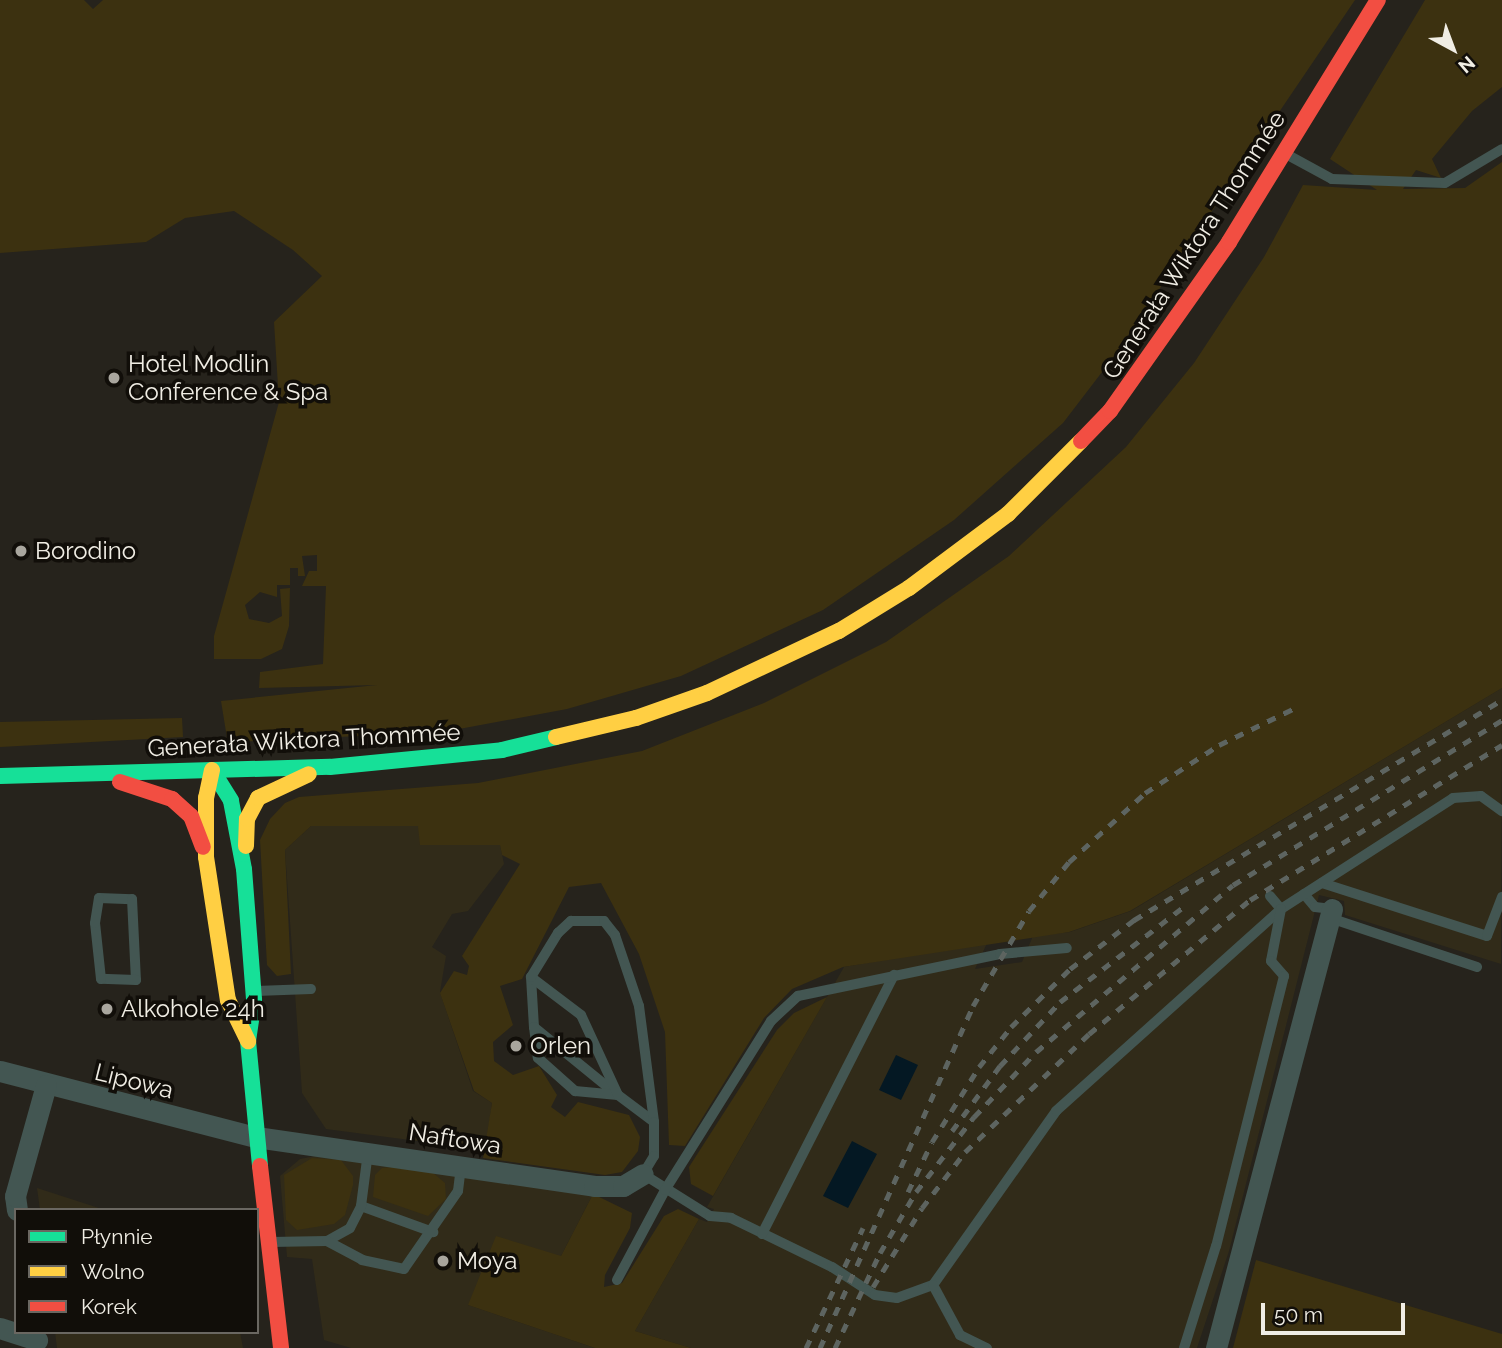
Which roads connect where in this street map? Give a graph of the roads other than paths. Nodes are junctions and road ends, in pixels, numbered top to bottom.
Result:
1 (1378, 0) edge
2 (1502, 149) edge
3 (1283, 153) junction
4 (330, 766) junction
5 (212, 770) junction
6 (76, 774) junction
7 (0, 776) edge
8 (1502, 811) edge
9 (206, 857) junction
10 (244, 869) junction
11 (1322, 883) junction
12 (1304, 894) junction
13 (1270, 897) dead end
14 (1502, 897) edge
15 (1281, 909) junction
16 (1331, 913) junction
17 (1067, 948) dead end
18 (1477, 967) dead end
19 (894, 975) junction
20 (531, 977) junction
21 (136, 980) joint
22 (311, 989) dead end
23 (253, 992) junction
24 (534, 1027) junction
25 (248, 1041) junction
26 (0, 1071) edge
27 (46, 1086) junction
28 (618, 1095) junction
29 (654, 1122) junction
30 (256, 1138) junction
31 (368, 1152) junction
32 (461, 1167) junction
33 (643, 1174) junction
34 (665, 1190) junction
35 (361, 1206) junction
36 (17, 1208) edge
37 (433, 1232) junction
38 (762, 1234) junction
39 (327, 1241) junction
40 (268, 1242) junction
41 (617, 1280) dead end
42 (933, 1285) junction
43 (18, 1334) edge
44 (37, 1340) edge
45 (281, 1348) edge
46 (987, 1348) edge
47 (1184, 1348) edge
48 (1216, 1348) edge

1 - 3 main road, Generała Wiktora Thommée
2 - 3 lane
3 - 4 main road, Generała Wiktora Thommée
4 - 5 main road, Generała Wiktora Thommée
4 - 10 main road
5 - 6 main road, Generała Wiktora Thommée
5 - 9 main road
5 - 10 main road
6 - 7 main road, Generała Wiktora Thommée
6 - 9 main road
8 - 11 lane
9 - 25 main road
10 - 23 main road
11 - 12 lane
11 - 14 lane
12 - 15 lane
12 - 16 lane
13 - 15 lane
15 - 42 lane
15 - 47 lane
16 - 18 lane
16 - 48 street
17 - 19 lane
19 - 34 lane
19 - 38 lane
20 - 24 lane
20 - 28 lane
20 - 29 lane
21 - 21 lane
22 - 23 lane
23 - 25 main road
24 - 28 lane
24 - 28 lane
25 - 30 main road
26 - 27 street, Lipowa
27 - 30 street, Lipowa
27 - 36 street
28 - 29 lane
29 - 33 lane
30 - 31 street, Naftowa
30 - 40 main road
31 - 32 street, Naftowa
31 - 35 lane
32 - 33 street, Naftowa
32 - 37 lane
33 - 34 lane
34 - 38 lane
34 - 41 lane
35 - 37 lane
35 - 39 lane
37 - 39 lane
38 - 42 lane
39 - 40 lane
40 - 45 main road
42 - 46 lane
43 - 44 street

